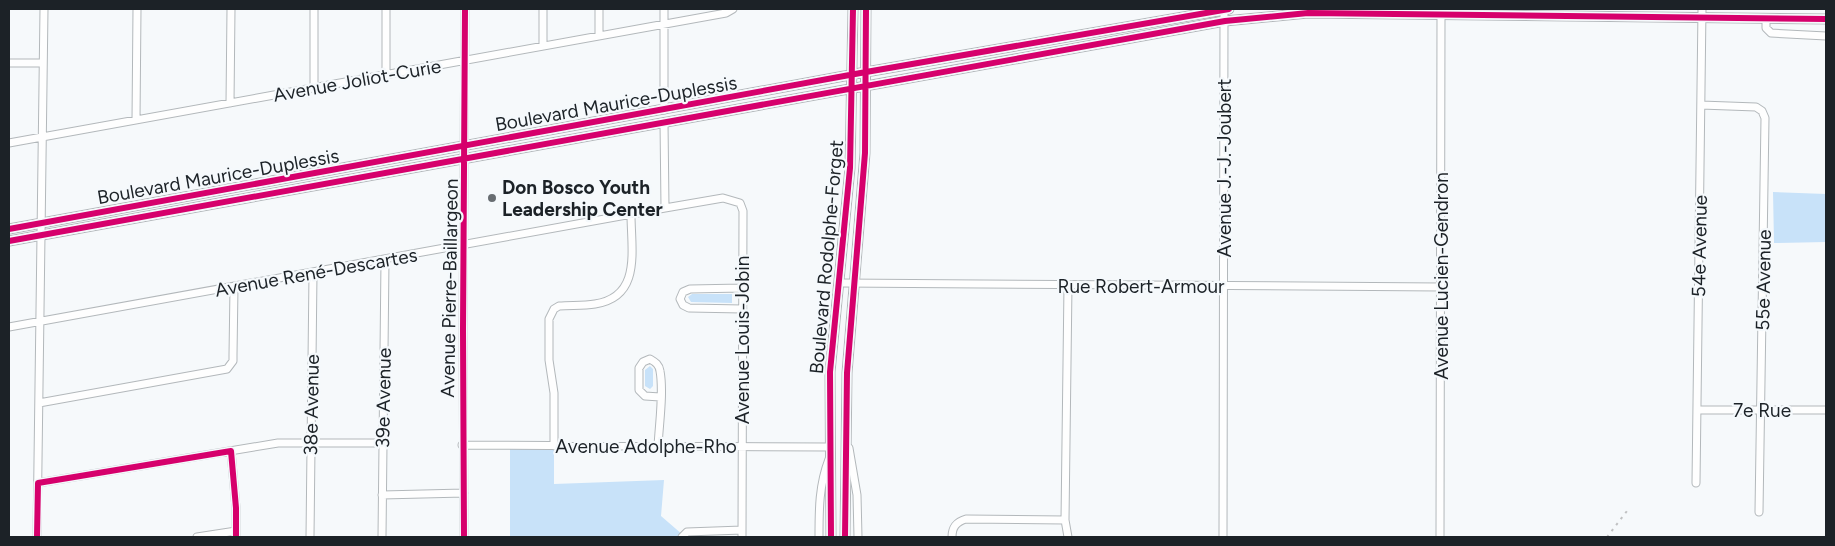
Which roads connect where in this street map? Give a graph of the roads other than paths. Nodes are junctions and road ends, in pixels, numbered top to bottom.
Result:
1 (44, 9) edge
2 (137, 9) edge
3 (231, 9) edge
4 (314, 9) edge
5 (386, 9) edge
6 (465, 9) edge
7 (543, 9) edge
8 (599, 9) edge
9 (664, 9) edge
10 (733, 9) edge
11 (853, 9) edge
12 (866, 9) edge
13 (1224, 9) edge
14 (1229, 9) edge
15 (1308, 11) edge
16 (1509, 12) edge
17 (1702, 13) edge
18 (1441, 14) junction
19 (1766, 19) junction
20 (1826, 19) edge
21 (1225, 21) junction
22 (664, 24) junction
23 (599, 36) junction
24 (1826, 36) edge
25 (543, 46) junction
26 (465, 60) junction
27 (9, 63) edge
28 (43, 64) junction
29 (866, 72) junction
30 (386, 74) junction
31 (853, 75) junction
32 (865, 86) junction
33 (314, 88) junction
34 (852, 88) junction
35 (230, 103) junction
36 (1701, 105) junction
37 (664, 110) junction
38 (136, 120) junction
39 (664, 122) junction
40 (42, 137) junction
41 (9, 143) edge
42 (465, 146) junction
43 (465, 158) junction
44 (740, 203) joint
45 (665, 208) junction
46 (631, 214) junction
47 (42, 223) junction
48 (9, 230) edge
49 (42, 235) junction
50 (9, 241) edge
51 (463, 245) junction
52 (385, 260) junction
53 (312, 273) junction
54 (840, 283) junction
55 (855, 284) junction
56 (1068, 285) junction
57 (1224, 286) junction
58 (234, 287) junction
59 (1441, 287) junction
60 (742, 288) junction
61 (742, 308) junction
62 (40, 322) junction
63 (9, 328) edge
64 (830, 372) junction
65 (846, 373) junction
66 (660, 397) junction
67 (39, 403) junction
68 (1697, 410) junction
69 (1761, 410) junction
70 (1826, 410) edge
71 (846, 430) junction
72 (382, 443) junction
73 (310, 444) junction
74 (462, 445) junction
75 (554, 446) junction
76 (742, 446) junction
77 (658, 447) junction
78 (830, 450) junction
79 (231, 451) junction
80 (38, 483) junction
81 (1696, 483) dead end
82 (464, 493) junction
83 (382, 495) junction
84 (1759, 512) dead end
85 (1065, 520) junction
86 (236, 534) edge
87 (742, 534) edge
88 (37, 537) edge
89 (197, 537) edge
90 (310, 537) edge
91 (382, 537) edge
92 (464, 537) edge
93 (682, 537) edge
94 (819, 537) edge
95 (831, 537) edge
96 (844, 537) edge
97 (858, 537) edge
98 (952, 537) edge
99 (1068, 537) edge
100 (1223, 537) edge
101 (1440, 537) edge

1 - 28 street
2 - 38 street
3 - 35 street
4 - 33 street
5 - 30 street
6 - 26 street, Avenue Pierre-Baillargeon
7 - 25 street
8 - 23 street
9 - 22 street
10 - 22 street, Avenue Joliot-Curie
11 - 31 street, Boulevard Rodolphe-Forget
12 - 29 street, Boulevard Rodolphe-Forget
13 - 14 street, Boulevard Maurice-Duplessis
13 - 21 street, Avenue J.-J.-Joubert
13 - 29 street, Boulevard Maurice-Duplessis
15 - 18 street, Boulevard Maurice-Duplessis
15 - 21 street, Boulevard Maurice-Duplessis
16 - 17 street, Boulevard Maurice-Duplessis
16 - 18 street, Boulevard Maurice-Duplessis
17 - 19 street, Boulevard Maurice-Duplessis
17 - 36 street, 54e Avenue
18 - 59 street, Avenue Lucien-Gendron
19 - 20 street, Boulevard Maurice-Duplessis
19 - 24 street
21 - 32 street, Boulevard Maurice-Duplessis
21 - 57 street, Avenue J.-J.-Joubert
22 - 23 street, Avenue Joliot-Curie
22 - 37 street
23 - 25 street, Avenue Joliot-Curie
25 - 26 street, Avenue Joliot-Curie
26 - 30 street, Avenue Joliot-Curie
26 - 42 street, Avenue Pierre-Baillargeon
27 - 28 street
28 - 40 street
29 - 31 street, Boulevard Maurice-Duplessis
29 - 32 street, Boulevard Rodolphe-Forget
30 - 33 street, Avenue Joliot-Curie
31 - 34 street, Boulevard Rodolphe-Forget
31 - 37 street, Boulevard Maurice-Duplessis
32 - 34 street, Boulevard Maurice-Duplessis
32 - 55 street, Boulevard Rodolphe-Forget
33 - 35 street, Avenue Joliot-Curie
34 - 39 street, Boulevard Maurice-Duplessis
34 - 54 street, Boulevard Rodolphe-Forget
35 - 38 street, Avenue Joliot-Curie
36 - 68 street, 54e Avenue
36 - 69 street, 55e Avenue
37 - 42 street, Boulevard Maurice-Duplessis
38 - 40 street, Avenue Joliot-Curie
39 - 43 street, Boulevard Maurice-Duplessis
39 - 45 street
40 - 41 street, Avenue Joliot-Curie
40 - 47 street
42 - 43 street, Avenue Pierre-Baillargeon
42 - 47 street, Boulevard Maurice-Duplessis
43 - 49 street, Boulevard Maurice-Duplessis
43 - 51 street, Avenue Pierre-Baillargeon
44 - 45 street, Avenue René-Descartes
44 - 60 street, Avenue Louis-Jobin
45 - 46 street, Avenue René-Descartes
46 - 51 street, Avenue René-Descartes
46 - 75 street
47 - 48 street, Boulevard Maurice-Duplessis
47 - 49 street
49 - 50 street, Boulevard Maurice-Duplessis
49 - 62 street
51 - 52 street, Avenue René-Descartes
51 - 74 street, Avenue Pierre-Baillargeon
52 - 53 street, Avenue René-Descartes
52 - 72 street, 39e Avenue
53 - 58 street, Avenue René-Descartes
53 - 73 street, 38e Avenue
54 - 55 street, Rue Robert-Armour
54 - 64 street, Boulevard Rodolphe-Forget
55 - 56 street, Rue Robert-Armour
55 - 65 street, Boulevard Rodolphe-Forget
56 - 57 street, Rue Robert-Armour
56 - 85 street
57 - 59 street, Rue Robert-Armour
57 - 100 street, Avenue J.-J.-Joubert
58 - 62 street, Avenue René-Descartes
58 - 67 street
59 - 101 street, Avenue Lucien-Gendron
60 - 61 street, Avenue Louis-Jobin
60 - 61 street
61 - 76 street, Avenue Louis-Jobin
62 - 63 street, Avenue René-Descartes
62 - 67 street
64 - 65 street, Boulevard Rodolphe-Forget
64 - 78 street, Boulevard Rodolphe-Forget
65 - 71 street, Boulevard Rodolphe-Forget
66 - 66 street
66 - 77 street
67 - 80 street
68 - 69 street, 7e Rue
68 - 81 street, 54e Avenue
69 - 70 street, 7e Rue
69 - 84 street, 55e Avenue
71 - 96 street, Boulevard Rodolphe-Forget
71 - 97 street
72 - 73 street
72 - 83 street, 39e Avenue
73 - 79 street
73 - 90 street, 38e Avenue
74 - 75 street, Avenue Adolphe-Rho
74 - 82 street, Avenue Pierre-Baillargeon
75 - 77 street, Avenue Adolphe-Rho
76 - 77 street, Avenue Adolphe-Rho
76 - 78 street, Avenue Adolphe-Rho
76 - 87 street, Avenue Louis-Jobin
78 - 94 street, Boulevard Rodolphe-Forget
78 - 95 street, Boulevard Rodolphe-Forget
79 - 80 street
79 - 86 street
80 - 88 street
82 - 83 street
82 - 92 street, Avenue Pierre-Baillargeon
83 - 91 street, 39e Avenue
85 - 98 street
85 - 99 street
86 - 89 street
87 - 93 street

